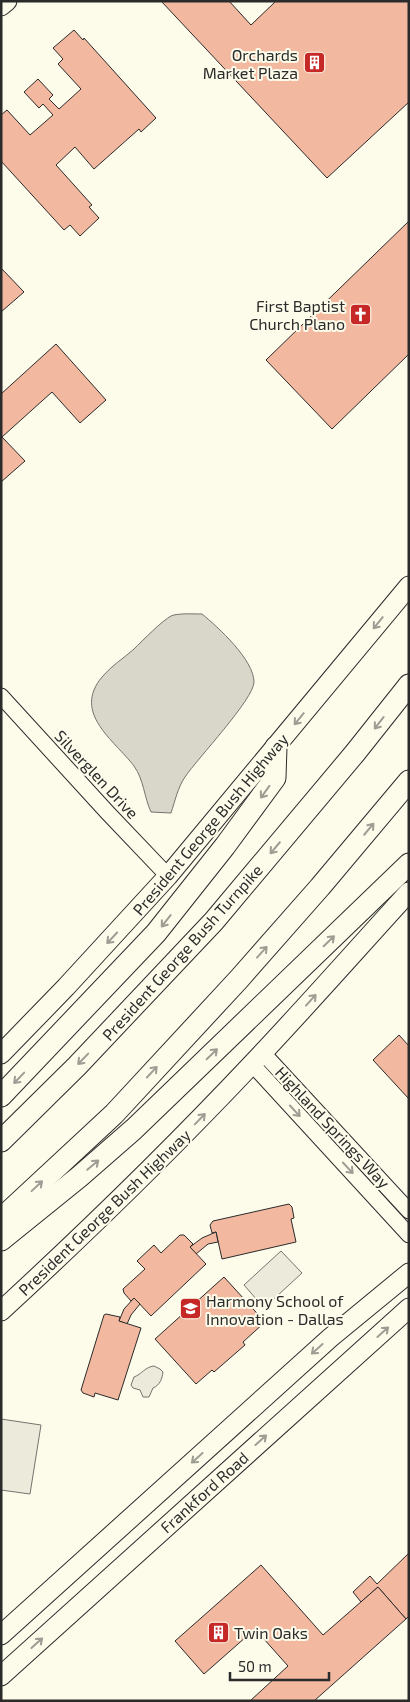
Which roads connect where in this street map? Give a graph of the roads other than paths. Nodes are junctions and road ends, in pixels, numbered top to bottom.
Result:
1 (6, 1) edge
2 (1, 6) edge
3 (409, 586) edge
4 (409, 685) edge
5 (1, 696) edge
6 (276, 747) junction
7 (409, 781) edge
8 (409, 864) edge
9 (168, 876) junction
10 (409, 892) edge
11 (1, 1054) edge
12 (258, 1058) junction
13 (1, 1096) edge
14 (1, 1141) edge
15 (409, 1210) edge
16 (1, 1219) edge
17 (409, 1235) edge
18 (1, 1240) edge
19 (409, 1273) edge
20 (409, 1308) edge
21 (1, 1311) edge
22 (75, 1569) junction
23 (95, 1591) junction
24 (1, 1636) edge
25 (1, 1676) edge

1 - 2 main road
3 -> 6 main road, President George Bush Highway
4 -> 14 highway, President George Bush Turnpike
5 - 9 street, Silverglen Drive
6 - 9 main road, President George Bush Highway
6 -> 13 highway
16 -> 7 highway
18 -> 8 highway
9 -> 11 main road, President George Bush Highway
12 -> 10 main road, President George Bush Highway
12 - 15 street, Highland Springs Way
12 -> 17 street, Highland Springs Way
21 -> 12 main road, President George Bush Highway
19 -> 22 main road, Frankford Road
23 -> 20 main road, Frankford Road
22 - 23 main road
22 - 24 main road, Frankford Road
25 -> 23 main road, Frankford Road

